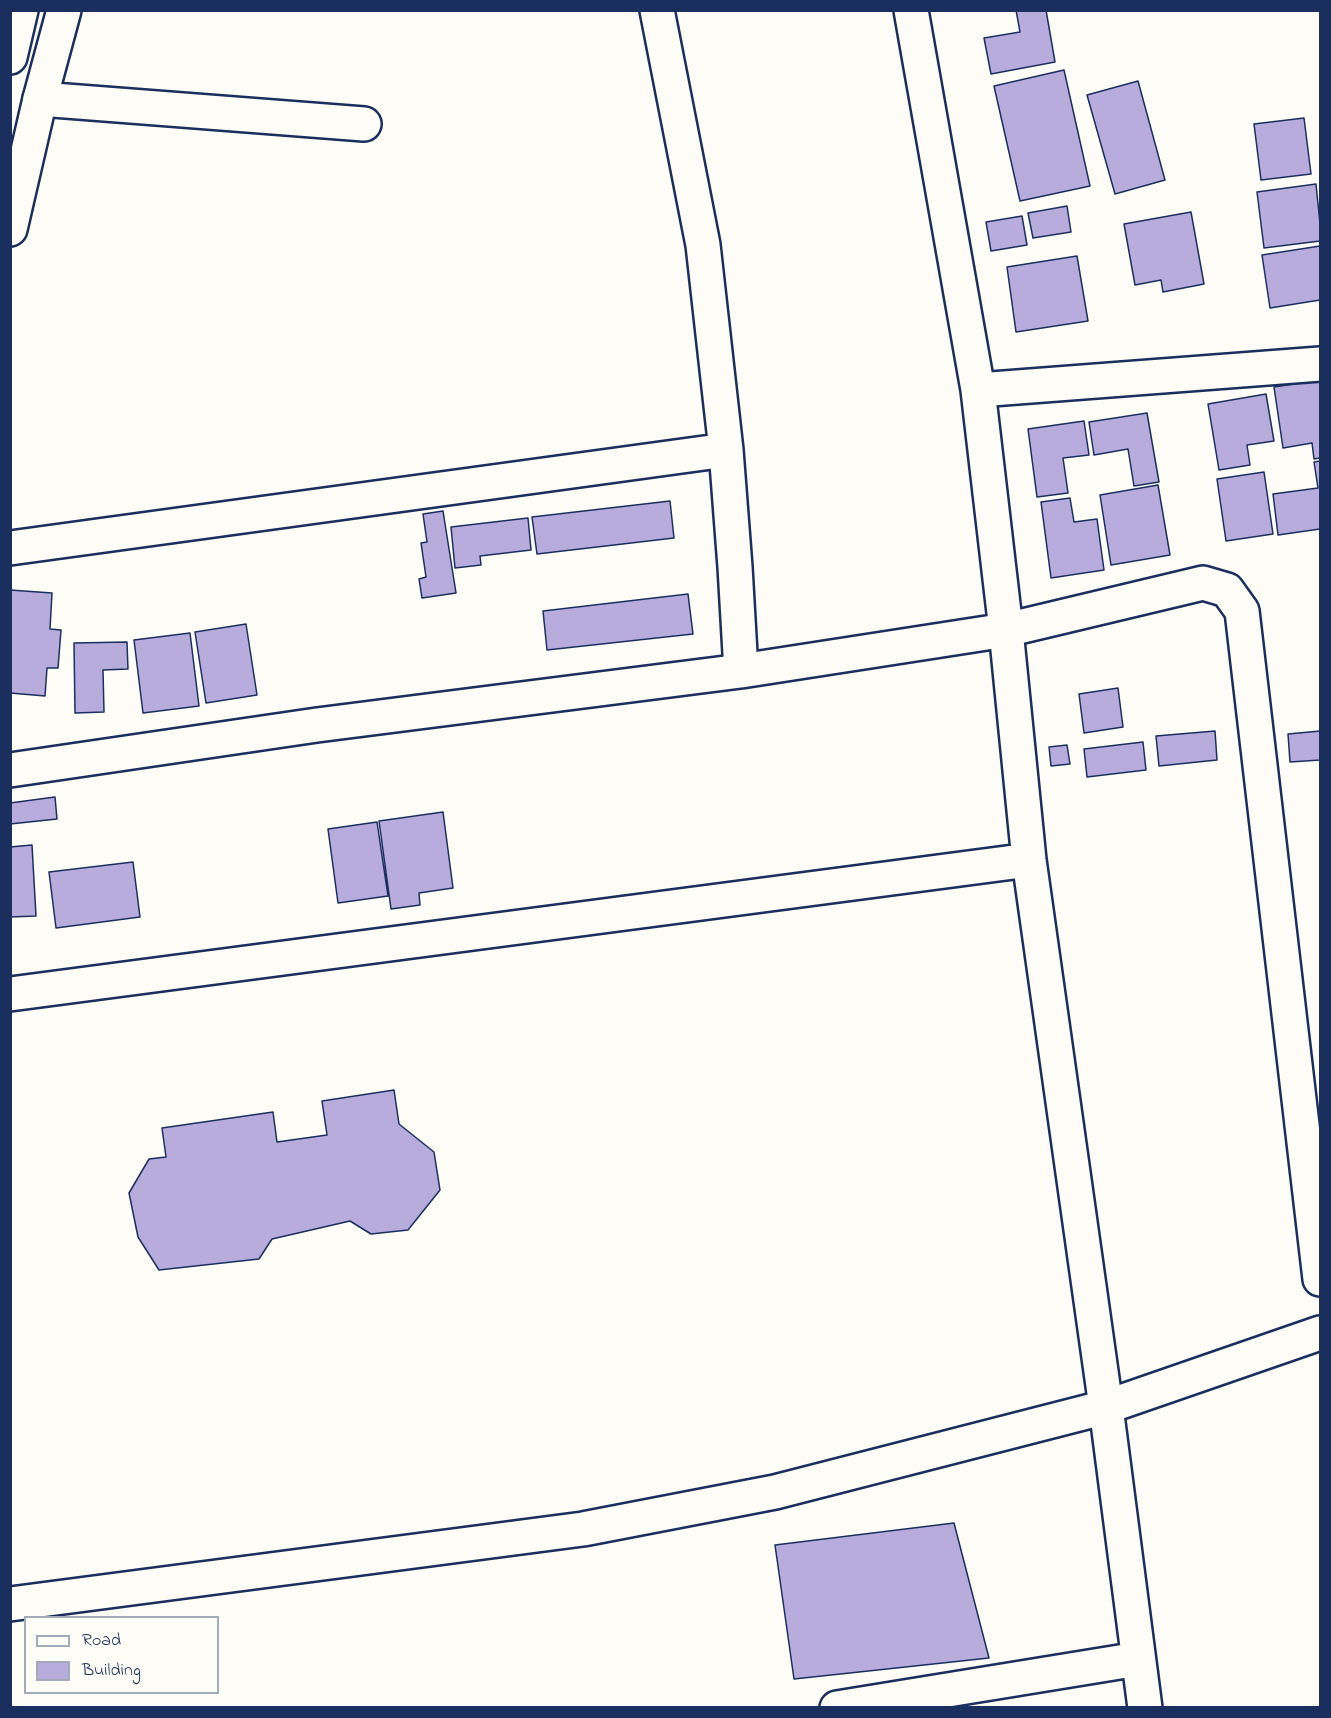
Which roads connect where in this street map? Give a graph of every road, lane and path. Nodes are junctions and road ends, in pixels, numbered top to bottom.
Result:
1 (21, 10) edge
2 (64, 10) edge
3 (657, 10) edge
4 (911, 10) edge
5 (10, 57) edge
6 (40, 99) junction
7 (364, 124) dead end
8 (10, 229) edge
9 (1320, 364) edge
10 (978, 390) junction
11 (726, 450) junction
12 (10, 548) edge
13 (1006, 630) junction
14 (741, 671) junction
15 (10, 770) edge
16 (1029, 860) junction
17 (10, 994) edge
18 (1320, 1279) edge
19 (1320, 1333) edge
20 (1107, 1407) junction
21 (10, 1604) edge
22 (1138, 1659) junction
23 (837, 1707) edge
24 (1145, 1707) edge

1 - 5 street
2 - 6 street
3 - 11 street
4 - 10 street
6 - 7 street
6 - 8 street
9 - 10 street
10 - 13 street
11 - 12 street
11 - 14 street
13 - 14 street
13 - 16 street
13 - 18 street
14 - 15 street
16 - 17 street
16 - 20 street
19 - 20 street
20 - 21 street
20 - 22 street
22 - 23 street
22 - 24 street

